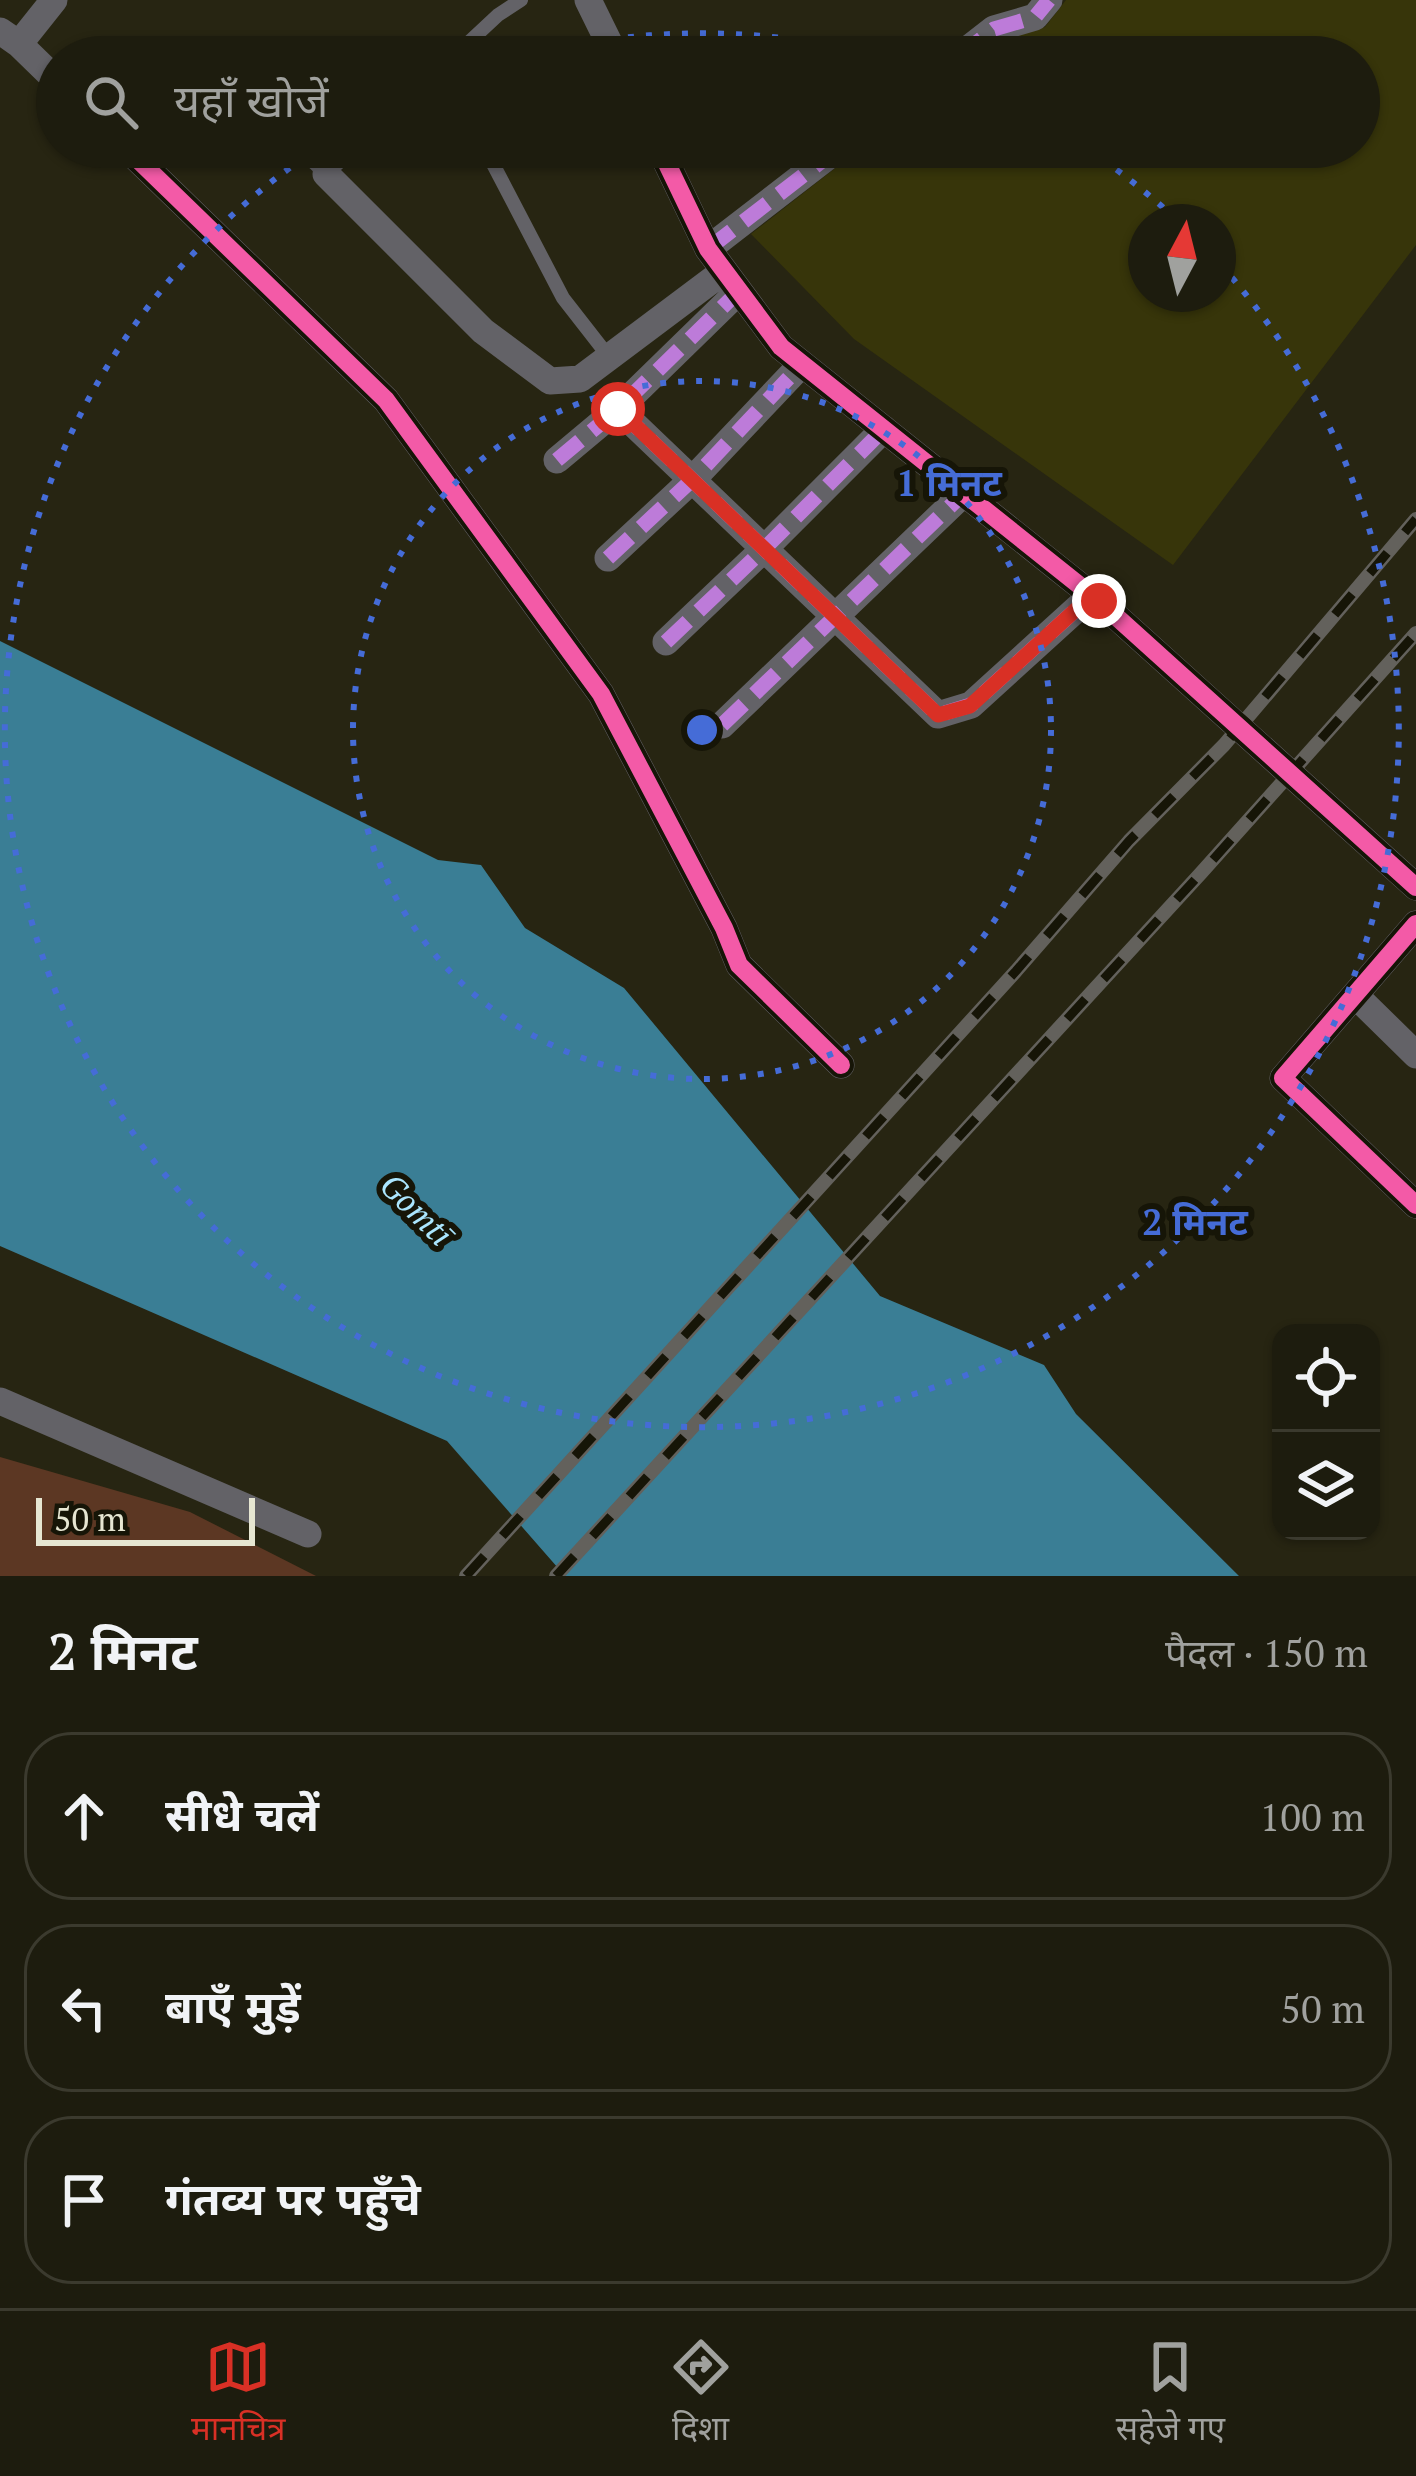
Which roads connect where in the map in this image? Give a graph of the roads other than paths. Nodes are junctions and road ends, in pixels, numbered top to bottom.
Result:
1 (54, 0) edge
2 (521, 0) edge
3 (588, 0) edge
4 (1048, 0) edge
5 (476, 36) edge
6 (606, 36) edge
7 (985, 36) edge
8 (9, 38) edge
9 (36, 62) edge
10 (147, 168) edge
11 (320, 168) edge
12 (333, 168) edge
13 (495, 168) edge
14 (670, 168) edge
15 (820, 168) edge
16 (326, 174) junction
17 (724, 270) junction
18 (609, 356) junction
19 (802, 364) junction
20 (618, 409) junction
21 (884, 429) junction
22 (556, 460) dead end
23 (692, 479) junction
24 (964, 493) junction
25 (764, 549) junction
26 (608, 558) dead end
27 (1092, 595) junction
28 (835, 616) junction
29 (666, 642) dead end
30 (722, 725) dead end
31 (1416, 887) edge
32 (1416, 924) edge
33 (1355, 995) junction
34 (1416, 1055) edge
35 (842, 1065) dead end
36 (1416, 1205) edge
37 (0, 1401) edge
38 (308, 1534) dead end

1 - 8 street
2 - 5 lane
3 - 6 street
4 - 7 street
8 - 9 street
10 - 35 street
11 - 16 lane
12 - 16 lane
13 - 18 lane
14 - 17 street
15 - 17 street
16 - 18 street
17 - 18 street
17 - 19 street
17 - 20 street
19 - 21 street
19 - 23 street
20 - 22 street
20 - 23 street
21 - 24 street
21 - 25 street
23 - 25 street
23 - 26 street
24 - 27 street
24 - 28 street
25 - 28 street
25 - 29 street
27 - 28 street
27 - 31 street
28 - 30 street
32 - 33 street
33 - 34 street
33 - 36 street
37 - 38 street

